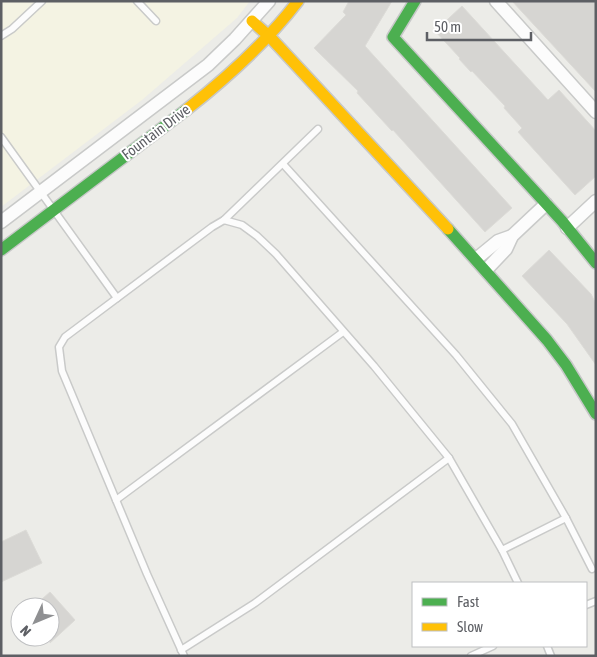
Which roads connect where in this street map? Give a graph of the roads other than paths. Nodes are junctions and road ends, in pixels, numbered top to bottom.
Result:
1 (42, 1) edge
2 (137, 1) edge
3 (268, 1) edge
4 (298, 1) edge
5 (415, 1) edge
6 (496, 1) edge
7 (156, 20) dead end
8 (252, 21) junction
9 (1, 36) edge
10 (270, 37) junction
11 (596, 112) edge
12 (318, 129) dead end
13 (1, 137) edge
14 (282, 164) junction
15 (41, 192) junction
16 (596, 201) edge
17 (546, 204) junction
18 (54, 210) junction
19 (224, 220) junction
20 (1, 222) edge
21 (567, 228) junction
22 (512, 236) junction
23 (1, 250) edge
24 (476, 259) junction
25 (596, 263) edge
26 (486, 270) junction
27 (117, 298) junction
28 (343, 332) junction
29 (596, 414) edge
30 (449, 458) junction
31 (116, 500) junction
32 (566, 518) junction
33 (502, 550) junction
34 (592, 569) dead end
35 (518, 582) edge
36 (491, 647) edge
37 (182, 653) edge
38 (473, 655) edge

1 - 9 lane
2 - 7 lane
3 - 8 street, Fountain Drive
4 - 10 street, Fountain Drive
5 - 17 street
6 - 11 street
8 - 10 street
8 - 15 street, Fountain Drive
10 - 18 street, Fountain Drive
10 - 24 street
12 - 14 lane
13 - 15 lane
14 - 19 lane
14 - 32 lane
15 - 18 lane
15 - 20 street, Fountain Drive
16 - 21 street
17 - 21 street
17 - 22 street
18 - 23 street, Fountain Drive
18 - 27 lane
19 - 27 lane
19 - 28 lane
21 - 25 street
22 - 24 street
22 - 26 street
24 - 26 street
26 - 29 street
27 - 31 lane
28 - 30 lane
28 - 31 lane
30 - 33 lane
30 - 37 lane
31 - 37 lane
32 - 33 lane
32 - 34 lane
33 - 35 lane
36 - 38 lane

